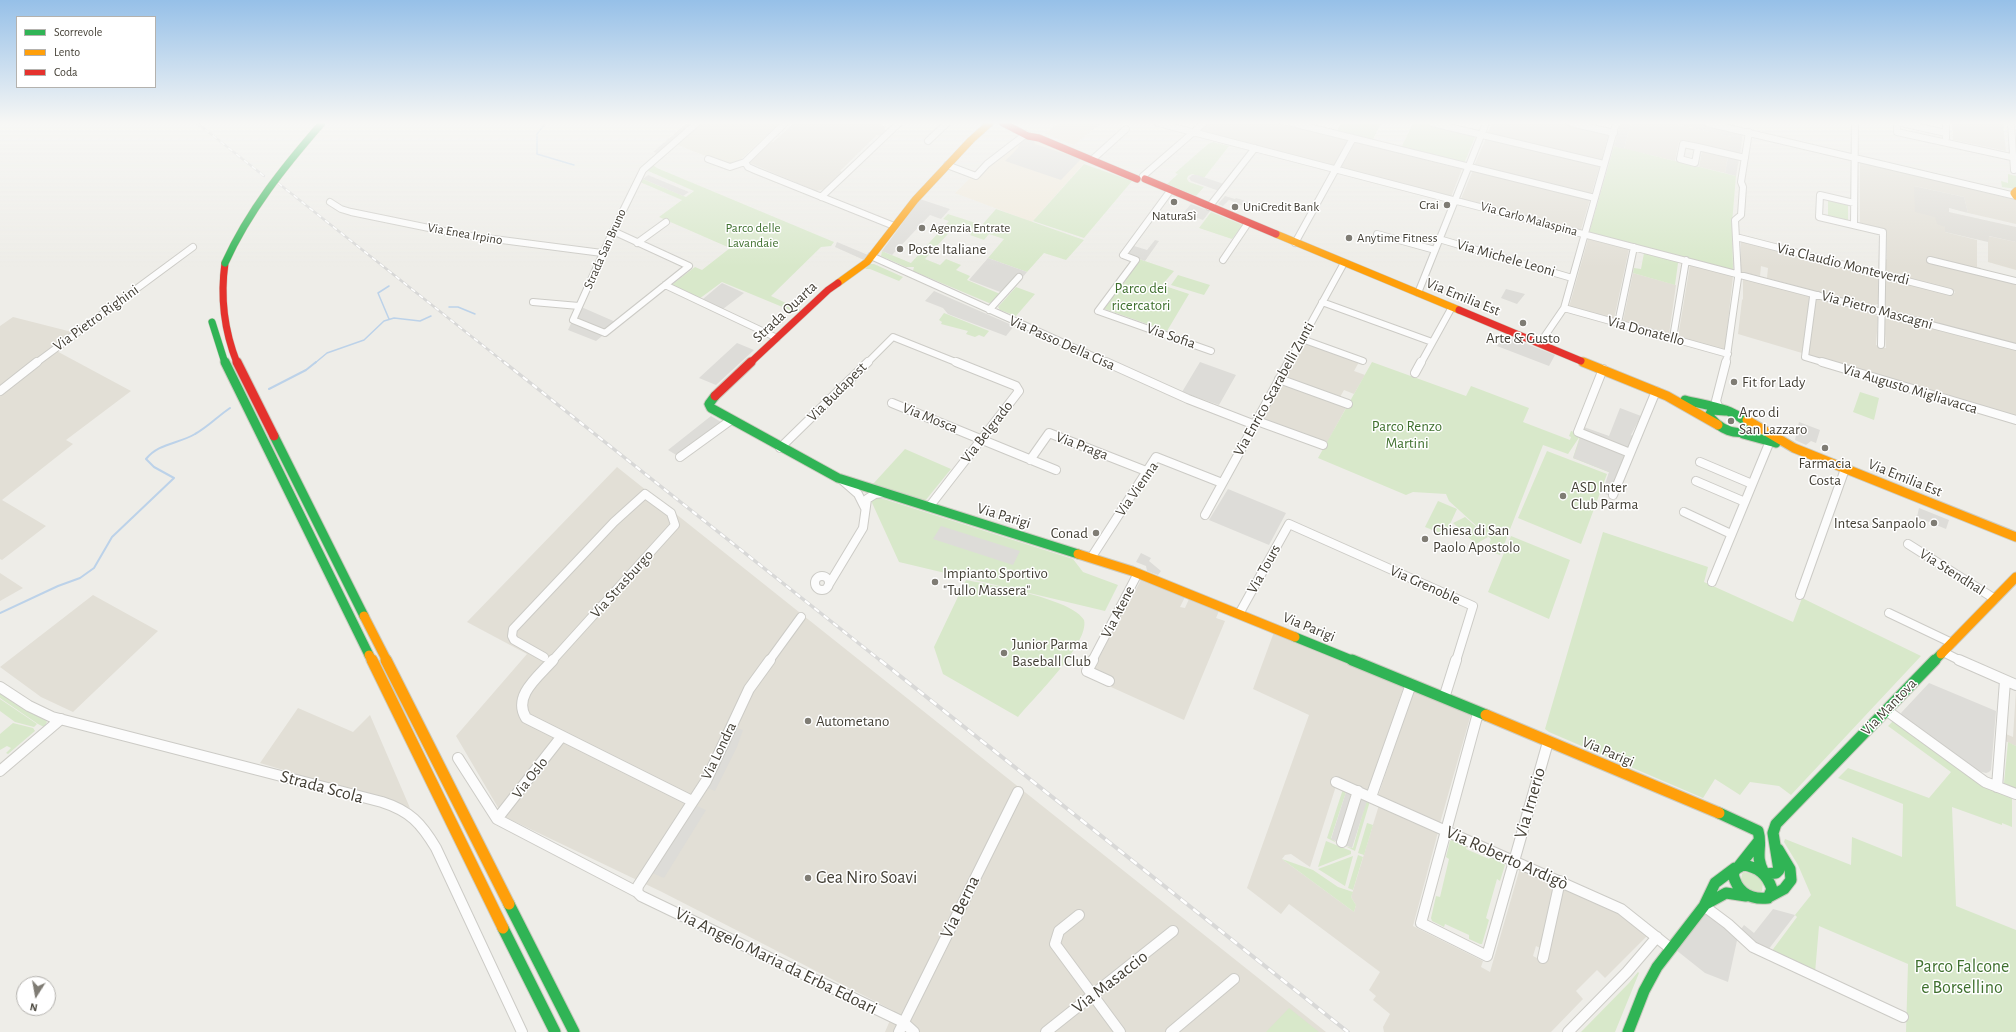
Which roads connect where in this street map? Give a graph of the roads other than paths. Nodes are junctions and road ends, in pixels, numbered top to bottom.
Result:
1 (274, 171) edge
2 (283, 171) edge
3 (642, 171) edge
4 (757, 171) edge
5 (848, 171) edge
6 (942, 171) edge
7 (963, 171) edge
8 (980, 171) edge
9 (1124, 171) edge
10 (1125, 171) edge
11 (1149, 171) edge
12 (1237, 171) edge
13 (1335, 171) edge
14 (1344, 171) edge
15 (1467, 171) edge
16 (1486, 171) edge
17 (1602, 171) edge
18 (1743, 171) edge
19 (1854, 171) edge
20 (1915, 171) edge
21 (1141, 178) junction
22 (1978, 186) junction
23 (1166, 190) junction
24 (2016, 191) edge
25 (2016, 196) edge
26 (821, 197) junction
27 (1595, 198) junction
28 (1455, 200) junction
29 (330, 202) dead end
30 (1854, 203) junction
31 (1209, 207) junction
32 (237, 220) dead end
33 (666, 222) dead end
34 (1248, 223) junction
35 (1854, 225) junction
36 (894, 226) junction
37 (612, 231) junction
38 (1377, 234) dead end
39 (1585, 234) junction
40 (1736, 237) junction
41 (226, 239) dead end
42 (1439, 239) junction
43 (637, 243) junction
44 (1295, 243) junction
45 (193, 247) dead end
46 (1634, 247) junction
47 (1435, 250) junction
48 (602, 253) junction
49 (871, 256) junction
50 (1223, 260) dead end
51 (1686, 260) junction
52 (1930, 260) dead end
53 (221, 263) junction
54 (1344, 263) junction
55 (214, 273) dead end
56 (1737, 273) junction
57 (1881, 274) junction
58 (1019, 276) dead end
59 (1572, 278) junction
60 (2016, 281) edge
61 (665, 285) junction
62 (1950, 292) dead end
63 (1418, 293) junction
64 (1818, 295) junction
65 (534, 302) dead end
66 (1322, 302) junction
67 (579, 306) junction
68 (1452, 307) junction
69 (1564, 308) junction
70 (989, 310) junction
71 (210, 312) dead end
72 (1881, 312) junction
73 (1618, 323) junction
74 (893, 337) joint
75 (776, 338) junction
76 (1673, 338) junction
77 (1302, 339) junction
78 (1432, 342) junction
79 (1540, 344) junction
80 (1881, 345) dead end
81 (2016, 347) edge
82 (1212, 351) dead end
83 (1728, 354) junction
84 (1363, 361) dead end
85 (1603, 369) junction
86 (1415, 373) dead end
87 (1279, 379) junction
88 (0, 391) edge
89 (1656, 391) junction
90 (1667, 396) junction
91 (892, 402) dead end
92 (1348, 404) dead end
93 (1722, 410) junction
94 (731, 420) junction
95 (1747, 420) junction
96 (2016, 420) edge
97 (1256, 423) junction
98 (1718, 425) junction
99 (1740, 434) junction
100 (981, 439) junction
101 (1770, 441) junction
102 (1323, 445) dead end
103 (780, 448) junction
104 (1794, 448) junction
105 (1630, 453) junction
106 (680, 457) dead end
107 (1030, 460) junction
108 (1700, 462) dead end
109 (1845, 469) junction
110 (1056, 470) dead end
111 (1146, 471) junction
112 (838, 478) junction
113 (1696, 481) dead end
114 (850, 482) joint
115 (1222, 483) junction
116 (1752, 484) junction
117 (866, 492) junction
118 (1612, 495) dead end
119 (1745, 502) junction
120 (929, 507) junction
121 (1684, 512) dead end
122 (1205, 515) dead end
123 (1289, 524) joint
124 (1732, 534) junction
125 (2016, 538) edge
126 (1908, 544) dead end
127 (1091, 558) junction
128 (839, 569) junction
129 (1138, 573) junction
130 (824, 577) junction
131 (2016, 577) edge
132 (1712, 582) dead end
133 (828, 586) junction
134 (1800, 595) dead end
135 (1995, 599) junction
136 (1888, 613) dead end
137 (1239, 614) junction
138 (800, 617) dead end
139 (1952, 643) junction
140 (1943, 652) junction
141 (559, 653) junction
142 (544, 657) junction
143 (544, 670) junction
144 (1109, 681) dead end
145 (2005, 681) junction
146 (1411, 684) junction
147 (2016, 685) edge
148 (0, 687) edge
149 (1444, 698) junction
150 (1886, 710) junction
151 (1478, 713) junction
152 (61, 719) junction
153 (562, 736) junction
154 (1548, 742) junction
155 (458, 758) dead end
156 (0, 771) edge
157 (1336, 782) dead end
158 (1997, 787) junction
159 (1018, 792) dead end
160 (1358, 792) junction
161 (2016, 794) edge
162 (1371, 798) junction
163 (692, 800) junction
164 (497, 819) junction
165 (1776, 824) junction
166 (1748, 825) junction
167 (1445, 830) junction
168 (1342, 842) dead end
169 (1758, 842) junction
170 (1773, 842) junction
171 (1514, 861) junction
172 (1737, 867) junction
173 (1764, 874) junction
174 (1560, 882) junction
175 (638, 889) junction
176 (1746, 896) junction
177 (1769, 897) junction
178 (1705, 905) junction
179 (1079, 915) dead end
180 (1173, 932) dead end
181 (1656, 937) junction
182 (1670, 948) junction
183 (1543, 958) dead end
184 (1234, 980) dead end
185 (1092, 995) junction
186 (1903, 1017) dead end
187 (901, 1027) edge
188 (522, 1032) edge
189 (555, 1032) edge
190 (574, 1032) edge
191 (914, 1032) edge
192 (1046, 1032) edge
193 (1120, 1032) edge
194 (1172, 1032) edge
195 (1568, 1032) edge
196 (1628, 1032) edge

1 - 32 main road
2 - 53 main road, bridge
3 - 37 street, Strada San Bruno
4 - 26 street
5 - 26 street
6 - 36 main road, Strada Quarta
7 - 8 street
9 - 21 main road, Via Emilia Est
10 - 21 main road, Via Emilia Est
11 - 21 street
12 - 31 street
13 - 44 street
14 - 28 street, Via Carlo Malaspina
15 - 28 street
16 - 27 street
17 - 27 street
18 - 40 street
19 - 30 street
20 - 22 street
21 - 23 main road, Via Emilia Est
22 - 24 street
22 - 25 street
23 - 31 main road, Via Emilia Est
23 - 82 street, Via Sofia
24 - 25 main road
26 - 36 street
27 - 39 street
28 - 39 street, Via Carlo Malaspina
28 - 42 street
29 - 48 street, Via Enea Irpino
30 - 35 street
30 - 35 street
31 - 34 main road, Via Emilia Est
33 - 43 street
34 - 44 main road, Via Emilia Est
34 - 50 street
35 - 57 street
36 - 49 main road, Strada Quarta
37 - 43 street
37 - 48 street, Strada San Bruno
38 - 47 street
39 - 46 street, Via Carlo Malaspina
39 - 59 street
40 - 56 street
40 - 57 street, Via Claudio Monteverdi
41 - 53 main road
42 - 47 street
42 - 59 street, Via Michele Leoni
43 - 61 street
44 - 54 main road, Via Emilia Est
45 - 88 street, Via Pietro Righini
46 - 51 street, Via Carlo Malaspina
46 - 73 street
47 - 63 street
48 - 67 street, Strada San Bruno
49 - 70 street, Via Passo Della Cisa
49 - 75 main road, Strada Quarta
51 - 56 street, Via Carlo Malaspina
51 - 76 street
52 - 60 street
53 - 55 main road
53 - 190 main road
54 - 63 main road, Via Emilia Est
54 - 66 street, Via Enrico Scarabelli Zunti
56 - 64 street, Via Pietro Mascagni
56 - 83 street
57 - 62 street, Via Claudio Monteverdi
57 - 72 street
58 - 70 street
59 - 69 street
61 - 67 street, Strada San Bruno
61 - 75 street
63 - 68 main road, Via Emilia Est
64 - 72 street, Via Pietro Mascagni
64 - 96 street, Via Augusto Migliavacca
65 - 67 street, Strada San Bruno
66 - 77 street, Via Enrico Scarabelli Zunti
66 - 78 street
68 - 78 street
68 - 79 main road, Via Emilia Est
69 - 73 street, Via Donatello
69 - 79 street
70 - 97 street, Via Passo Della Cisa
71 - 189 main road
72 - 80 street
72 - 81 street, Via Pietro Mascagni
73 - 76 street, Via Donatello
74 - 100 street, Via Belgrado
74 - 103 street, Via Budapest
75 - 94 main road, Strada Quarta
76 - 83 street, Via Donatello
77 - 84 street
77 - 87 street, Via Enrico Scarabelli Zunti
78 - 86 street
79 - 85 main road, Via Emilia Est
83 - 93 street
85 - 89 main road, Via Emilia Est
85 - 105 street
87 - 92 street
87 - 97 street, Via Enrico Scarabelli Zunti
89 - 90 main road, Via Emilia Est
89 - 105 street
90 - 93 main road, Via Emilia Est
90 - 98 main road, Via Emilia Est
91 - 100 street, Via Mosca
93 - 95 main road, Via Emilia Est
93 - 98 main road
94 - 103 main road, Strada Quarta
94 - 106 street
95 - 99 main road
95 - 104 main road, Via Emilia Est
97 - 102 street, Via Passo Della Cisa
97 - 115 street, Via Enrico Scarabelli Zunti
98 - 99 main road, Via Emilia Est
99 - 101 main road, Via Emilia Est
100 - 107 street, Via Mosca
100 - 120 street, Via Belgrado
101 - 104 main road, Via Emilia Est
101 - 116 street
103 - 112 main road, Strada Quarta
104 - 109 main road, Via Emilia Est
105 - 118 street
107 - 110 street, Via Mosca
107 - 111 street, Via Praga
108 - 116 street
109 - 125 main road, Via Emilia Est
109 - 134 street
111 - 115 street, Via Vienna
111 - 127 street, Via Vienna
112 - 114 main road, Strada Quarta
112 - 117 street
113 - 119 street
114 - 117 main road, Via Parigi
115 - 122 street, Via Enrico Scarabelli Zunti
116 - 119 street
117 - 120 main road, Via Parigi
117 - 128 street
119 - 124 street
120 - 127 main road, Via Parigi
121 - 124 street
123 - 137 street, Via Tours
123 - 149 street, Via Grenoble
124 - 132 street
126 - 135 street, Via Stendhal
127 - 129 main road, Via Parigi
128 - 130 street
128 - 133 street
129 - 137 main road, Via Parigi
129 - 144 street, Via Atene
130 - 133 street
130 - 133 street
131 - 135 main road, Via Mantova
135 - 139 main road, Via Mantova
136 - 139 street
137 - 146 main road, Via Parigi
138 - 163 street, Via Londra
139 - 140 main road, Via Mantova
140 - 145 street
140 - 150 main road, Via Mantova
141 - 142 street
141 - 142 street, Via Strasburgo
141 - 143 street, Via Strasburgo
142 - 143 street
143 - 153 street, Via Strasburgo
145 - 147 street
145 - 158 street
146 - 149 main road, Via Parigi
146 - 162 street
148 - 152 street, Strada Scola
149 - 151 main road, Via Parigi
150 - 158 street
150 - 165 main road, Via Mantova
151 - 154 main road, Via Parigi
151 - 167 street
152 - 156 street
152 - 188 street, Strada Scola
153 - 163 street, Via Strasburgo
153 - 164 street, Via Oslo
154 - 166 main road, Via Parigi
154 - 171 street, Via Irnerio
155 - 164 street, Via Angelo Maria da Erba Edoari
157 - 160 street, Via Roberto Ardigò
158 - 161 street
159 - 187 street, Via Berna
160 - 162 street, Via Roberto Ardigò
160 - 168 street
162 - 167 street, Via Roberto Ardigò
163 - 175 street, Via Londra
164 - 175 street, Via Angelo Maria da Erba Edoari
165 - 166 main road, Via Parigi
165 - 170 main road
166 - 169 main road
167 - 171 street, Via Roberto Ardigò
167 - 171 street, Via Irnerio
169 - 172 main road
169 - 173 main road
170 - 173 main road
170 - 177 main road
171 - 174 street, Via Roberto Ardigò
172 - 173 main road
172 - 176 main road
172 - 178 main road
173 - 177 main road
174 - 181 street, Via Roberto Ardigò
174 - 183 street
175 - 187 street, Via Angelo Maria da Erba Edoari
176 - 177 main road
176 - 178 main road
178 - 182 main road
178 - 186 street
179 - 185 street
180 - 185 street, Via Masaccio
181 - 182 street, Via Roberto Ardigò
181 - 195 street
182 - 196 main road
184 - 194 street
185 - 192 street, Via Masaccio
185 - 193 street
187 - 191 street, Via Angelo Maria da Erba Edoari

